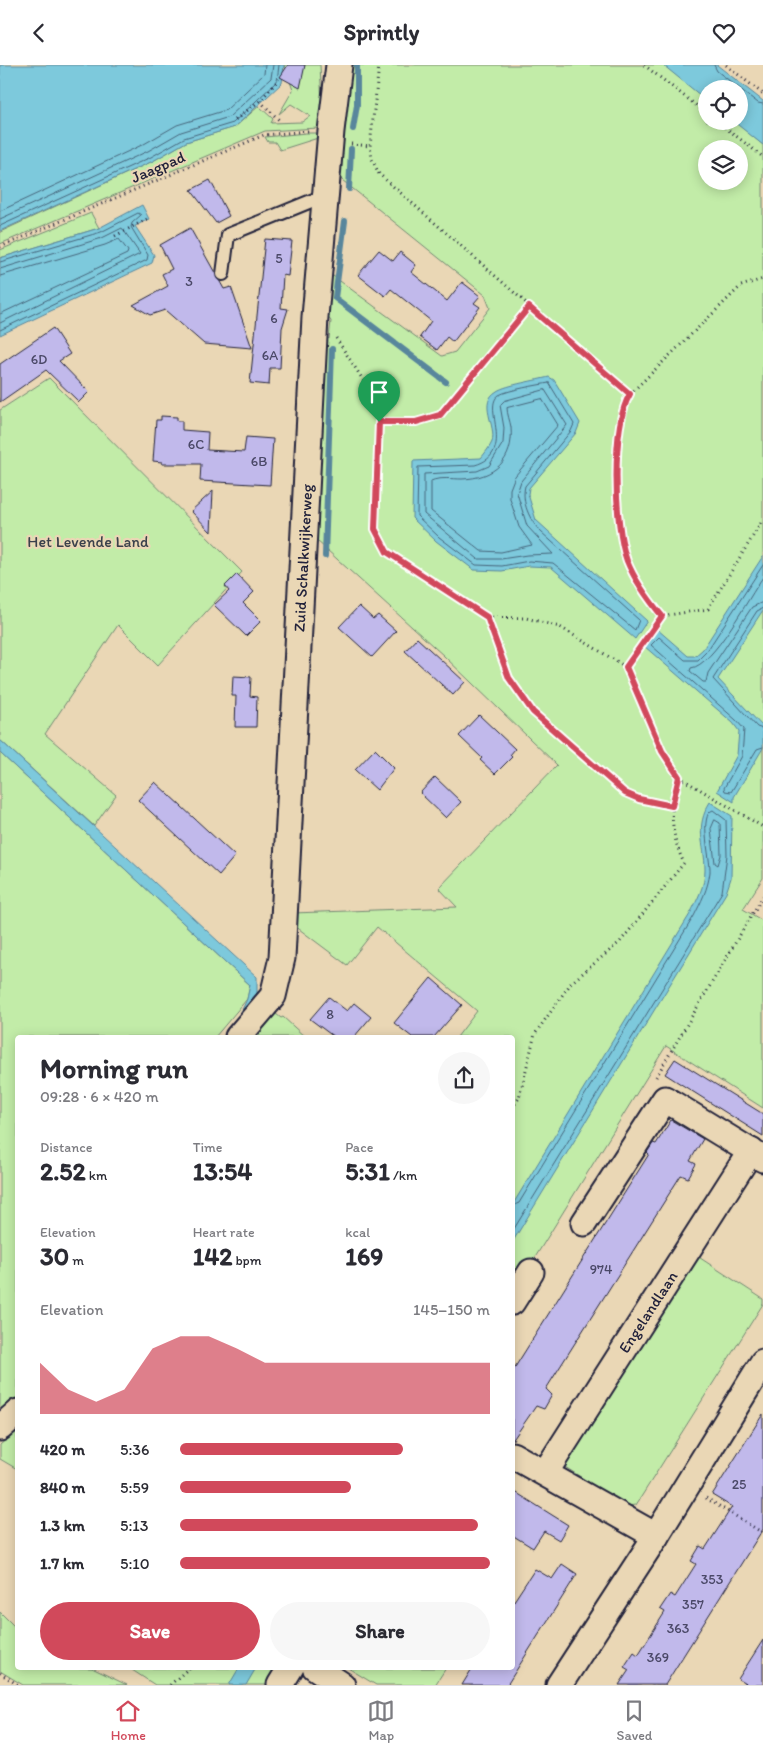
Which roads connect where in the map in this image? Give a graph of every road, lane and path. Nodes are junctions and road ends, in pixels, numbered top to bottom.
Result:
1 (339, 65) edge
2 (379, 65) edge
3 (644, 65) edge
4 (726, 65) edge
5 (279, 79) dead end
6 (763, 94) edge
7 (260, 101) junction
8 (698, 107) edge
9 (235, 120) dead end
10 (279, 120) dead end
11 (728, 130) edge
12 (331, 131) junction
13 (763, 157) edge
14 (326, 195) junction
15 (149, 218) dead end
16 (114, 236) dead end
17 (0, 247) edge
18 (223, 274) dead end
19 (763, 279) edge
20 (529, 307) junction
21 (315, 317) junction
22 (630, 394) junction
23 (379, 422) junction
24 (763, 520) edge
25 (662, 616) junction
26 (487, 617) junction
27 (626, 667) junction
28 (679, 777) junction
29 (672, 806) junction
30 (763, 826) edge
31 (763, 896) edge
32 (240, 1035) edge
33 (665, 1099) junction
34 (515, 1104) edge
35 (757, 1155) edge
36 (584, 1223) dead end
37 (532, 1272) dead end
38 (515, 1298) edge
39 (763, 1362) edge
40 (15, 1415) edge
41 (0, 1428) edge
42 (515, 1457) edge
43 (545, 1473) junction
44 (687, 1485) junction
45 (763, 1533) edge
46 (656, 1537) junction
47 (187, 1670) edge
48 (288, 1670) edge
49 (320, 1670) edge
50 (0, 1673) edge
51 (18, 1685) edge
52 (170, 1685) edge
53 (280, 1685) edge
54 (342, 1685) edge
55 (559, 1685) edge

1 - 12 street, Zuid Schalkwijkerweg
2 - 20 path
3 - 8 path
4 - 6 path
5 - 7 path
7 - 9 path
7 - 10 path
11 - 13 path
12 - 14 street, Zuid Schalkwijkerweg
12 - 17 path, Jaagpad
14 - 18 lane
14 - 21 street, Zuid Schalkwijkerweg
15 - 16 path
19 - 22 path
20 - 22 path
20 - 23 path
21 - 23 path
21 - 32 street, Zuid Schalkwijkerweg
22 - 25 path
23 - 26 path
24 - 25 path
25 - 27 path
26 - 27 path
26 - 29 path
27 - 28 path
28 - 29 path
28 - 30 path
29 - 34 path
31 - 33 path
33 - 35 street, Engelandlaan
33 - 36 street
35 - 43 street, Engelandlaan
37 - 38 street
39 - 44 street
40 - 41 street
42 - 43 street
43 - 46 street
44 - 45 path
44 - 46 street
46 - 55 street
47 - 52 path
48 - 53 street
49 - 54 street
50 - 51 path

